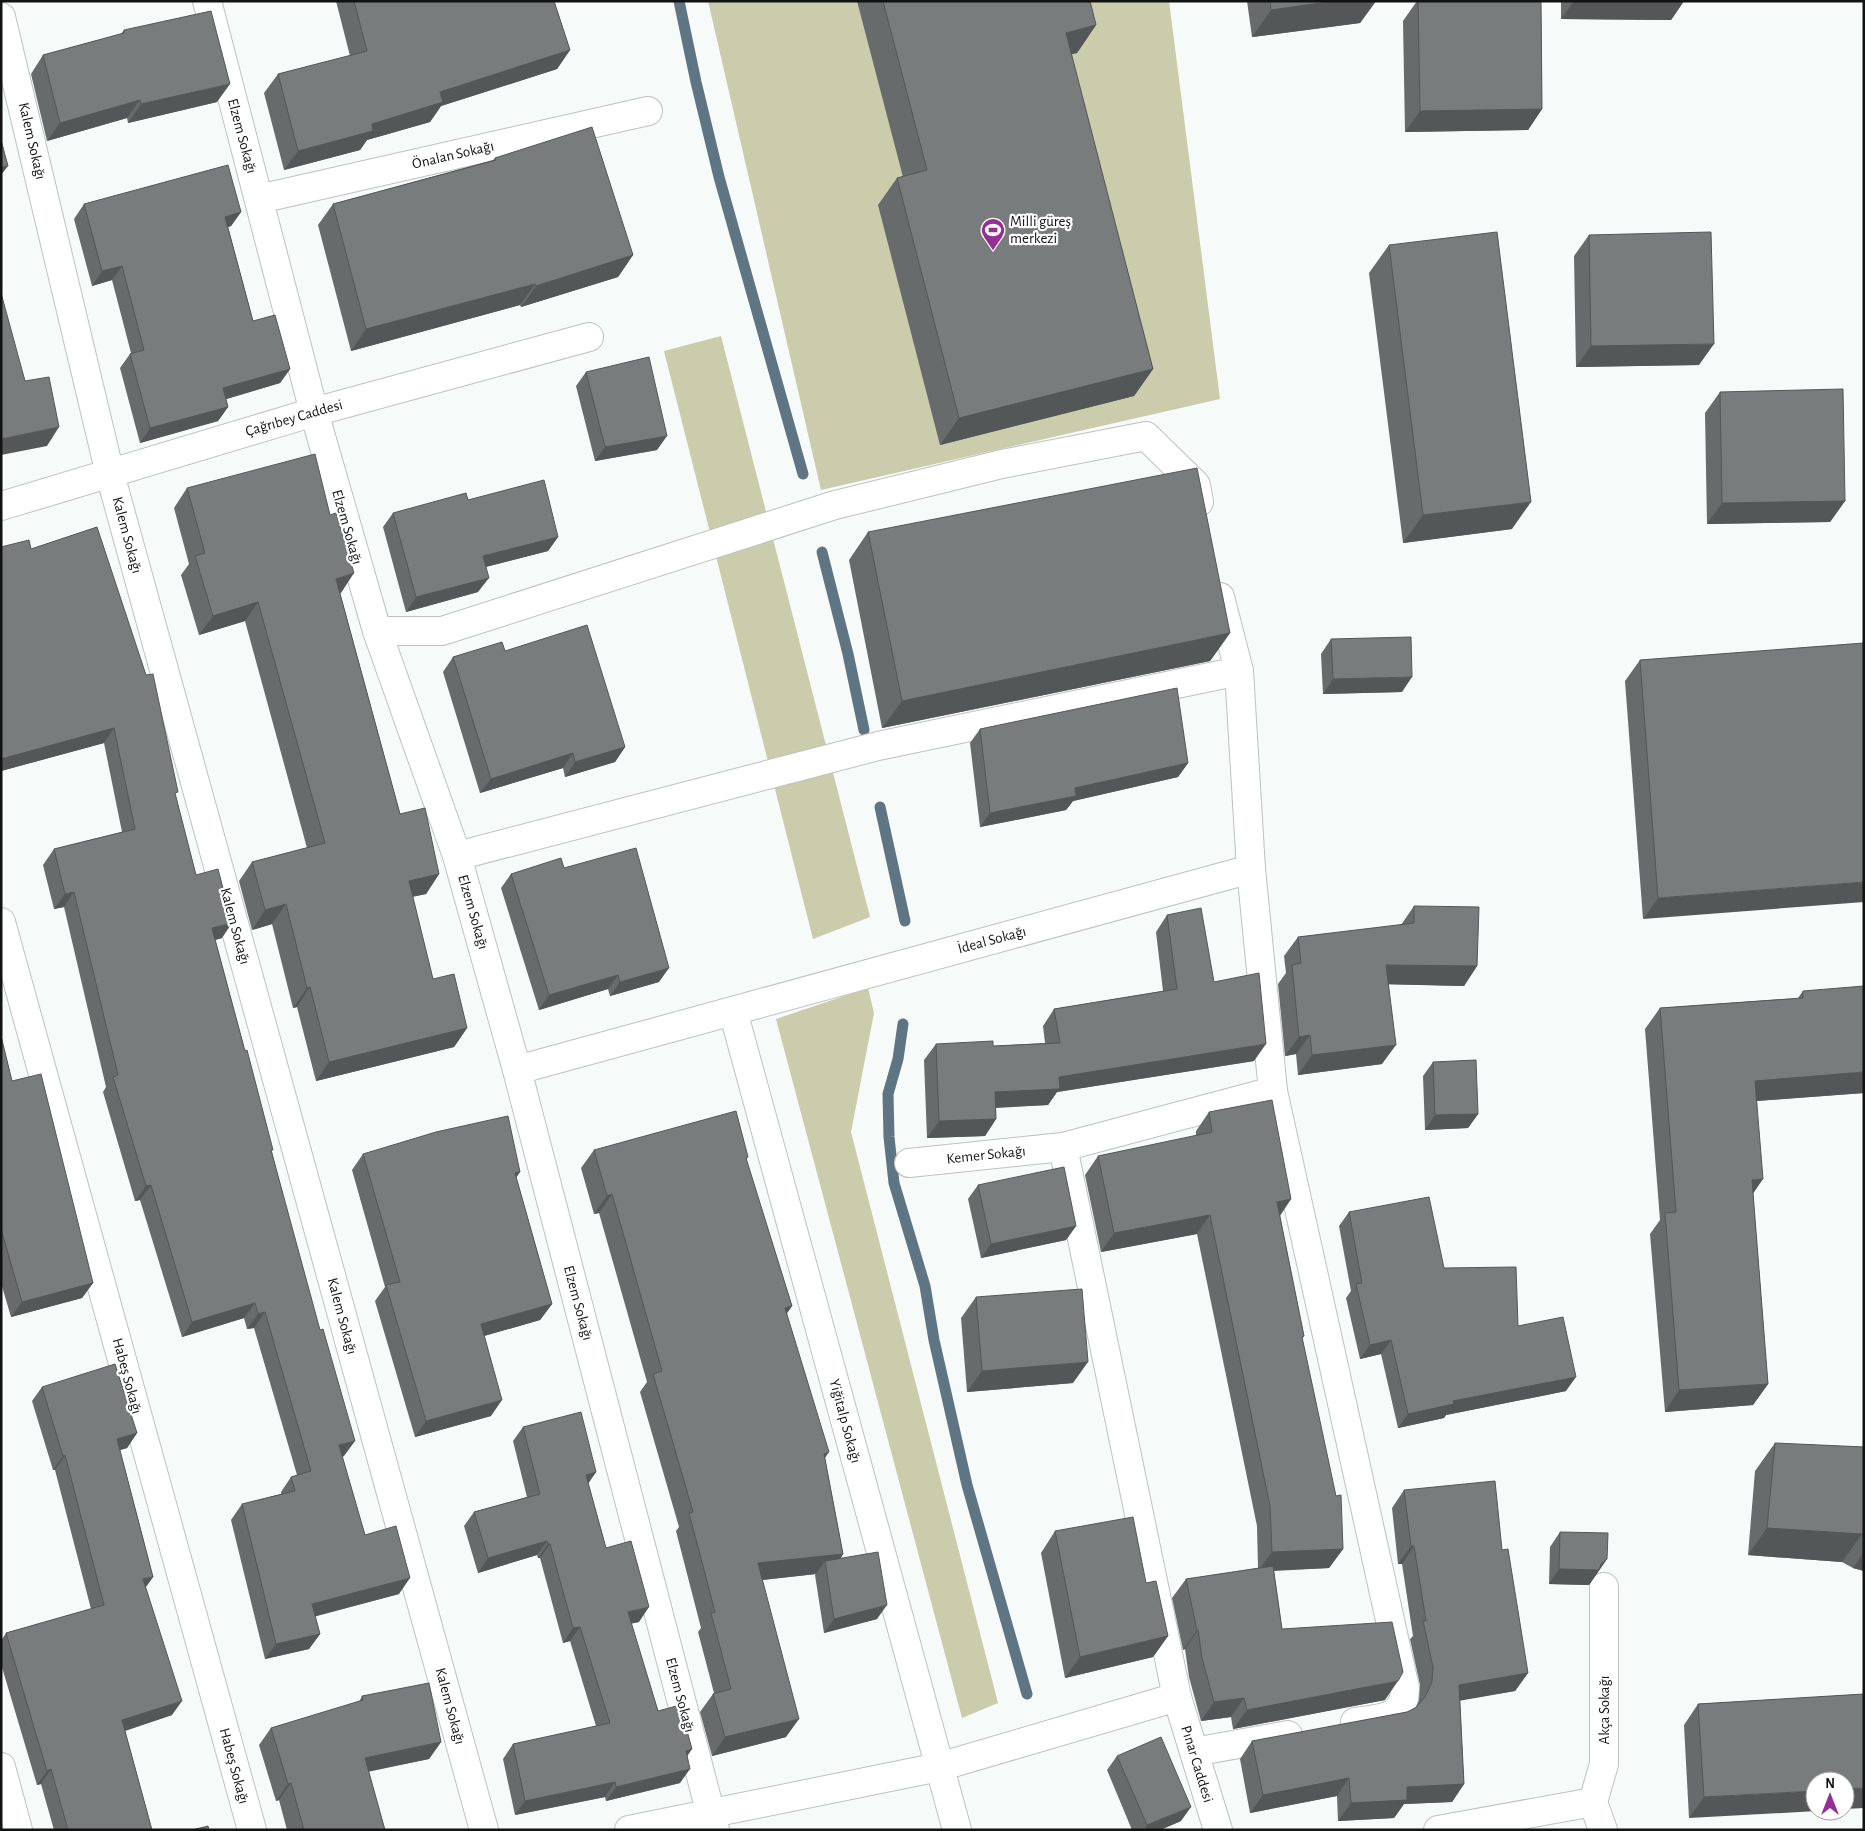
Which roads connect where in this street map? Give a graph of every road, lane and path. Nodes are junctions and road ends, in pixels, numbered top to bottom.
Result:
1 (207, 1) edge
2 (1, 17) edge
3 (648, 111) dead end
4 (259, 199) junction
5 (589, 337) dead end
6 (314, 412) junction
7 (110, 474) junction
8 (1, 506) edge
9 (1203, 523) edge
10 (1214, 570) edge
11 (377, 631) junction
12 (1239, 671) junction
13 (457, 856) junction
14 (1251, 869) junction
15 (1, 922) edge
16 (733, 1012) junction
17 (516, 1070) junction
18 (1273, 1091) junction
19 (1062, 1147) junction
20 (909, 1163) dead end
21 (1604, 1587) dead end
22 (1177, 1697) junction
23 (1194, 1752) junction
24 (1, 1767) edge
25 (939, 1767) junction
26 (1593, 1802) junction
27 (713, 1821) edge
28 (18, 1830) edge
29 (252, 1830) edge
30 (484, 1830) edge
31 (629, 1830) edge
32 (957, 1830) edge
33 (1218, 1830) edge
34 (1438, 1830) edge
35 (1603, 1830) edge

1 - 4 street, Elzem Sokağı
2 - 7 street, Kalem Sokağı
3 - 4 street, Önalan Sokağı
4 - 6 street, Elzem Sokağı
5 - 6 street, Çağrıbey Caddesi
6 - 7 street, Çağrıbey Caddesi
6 - 11 street, Elzem Sokağı
7 - 8 street, Çağrıbey Caddesi
7 - 30 street, Kalem Sokağı
9 - 11 street
10 - 12 street
11 - 13 street, Elzem Sokağı
12 - 13 street
12 - 14 street
13 - 17 street, Elzem Sokağı
14 - 16 street, İdeal Sokağı
14 - 18 street
15 - 29 street, Habeş Sokağı
16 - 17 street, İdeal Sokağı
16 - 25 street, Yiğitalp Sokağı
17 - 27 street, Elzem Sokağı
18 - 19 street, Kemer Sokağı
18 - 23 street
19 - 20 street, Kemer Sokağı
19 - 22 street, Pınar Caddesi
21 - 26 street, Akça Sokağı
22 - 23 street, Pınar Caddesi
22 - 25 street
23 - 33 street, Pınar Caddesi
24 - 28 street
25 - 27 street
25 - 32 street, Yiğitalp Sokağı
26 - 34 street
26 - 35 street
27 - 31 street

